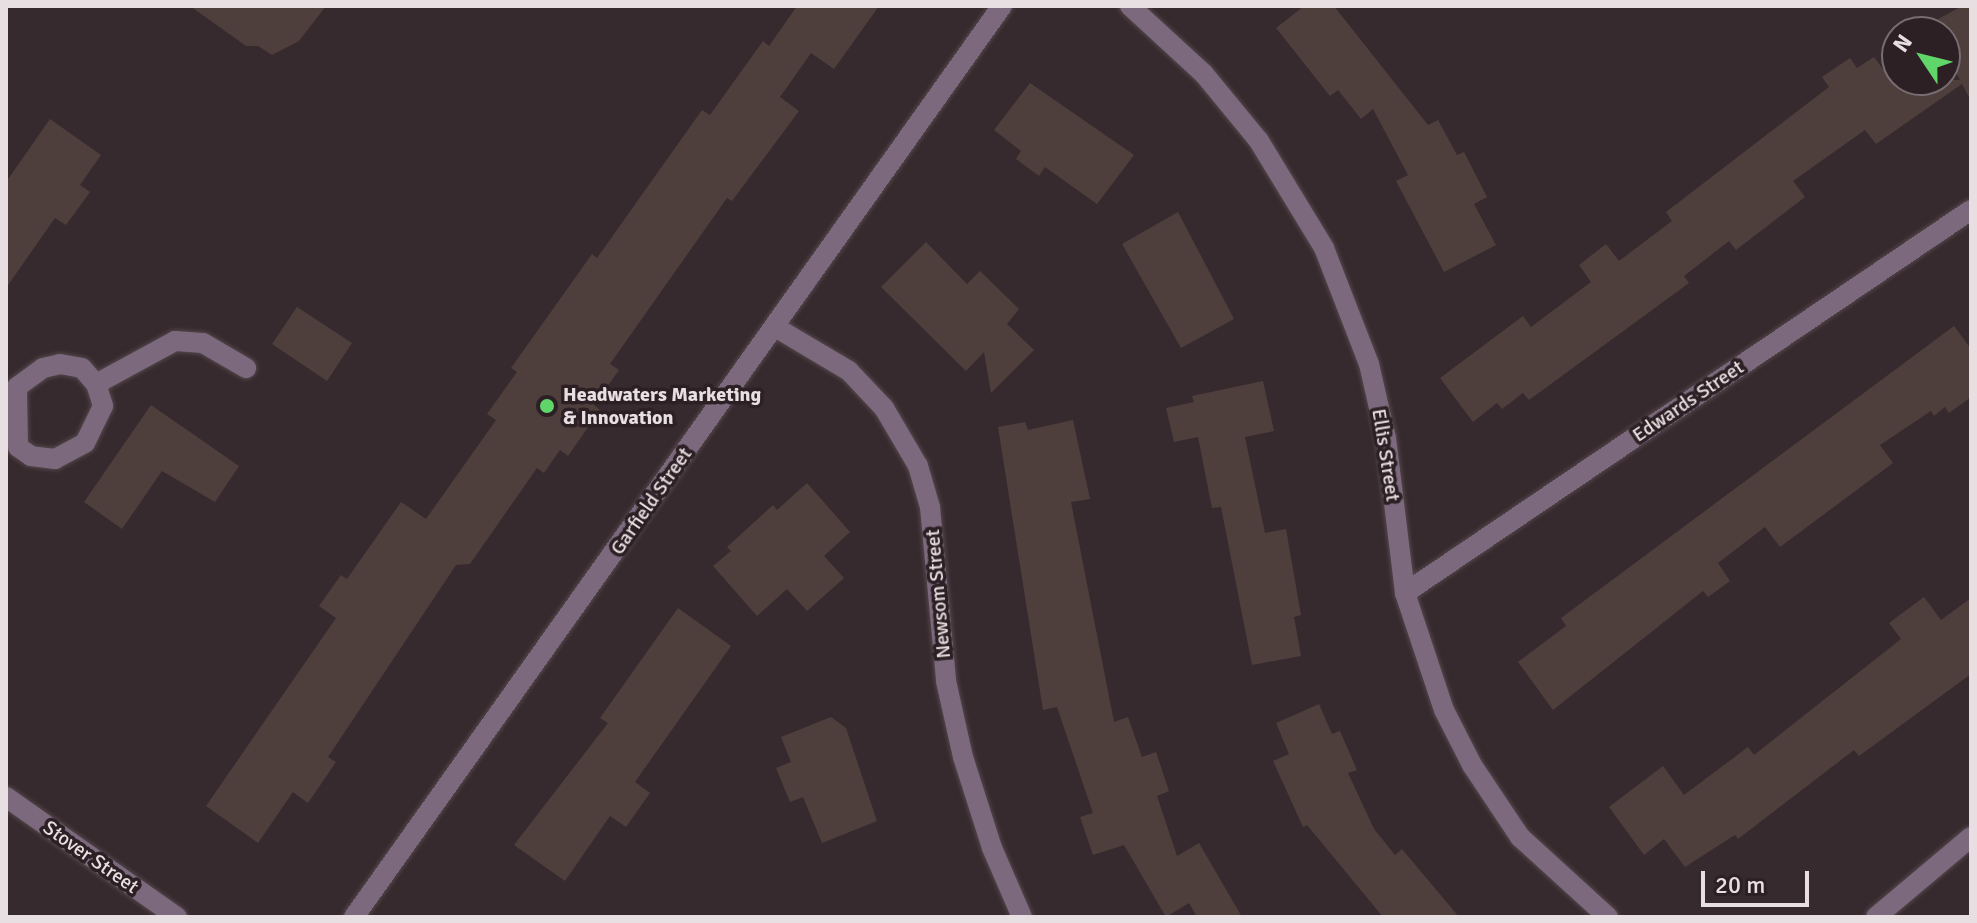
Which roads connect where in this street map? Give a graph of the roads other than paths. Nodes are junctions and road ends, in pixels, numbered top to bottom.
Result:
1 (1002, 6) edge
2 (1130, 6) edge
3 (1971, 210) edge
4 (775, 327) junction
5 (246, 368) dead end
6 (11, 382) edge
7 (96, 384) junction
8 (1405, 593) junction
9 (6, 797) edge
10 (1971, 837) edge
11 (177, 917) edge
12 (354, 917) edge
13 (1022, 917) edge
14 (1608, 917) edge
15 (1876, 917) edge

1 - 4 street, Garfield Street
2 - 8 street, Ellis Street
3 - 8 street, Edwards Street
4 - 12 street, Garfield Street
4 - 13 street, Newsom Street
5 - 7 street
6 - 7 street
6 - 7 street
8 - 14 street, Ellis Street
9 - 11 street, Stover Street
10 - 15 street

